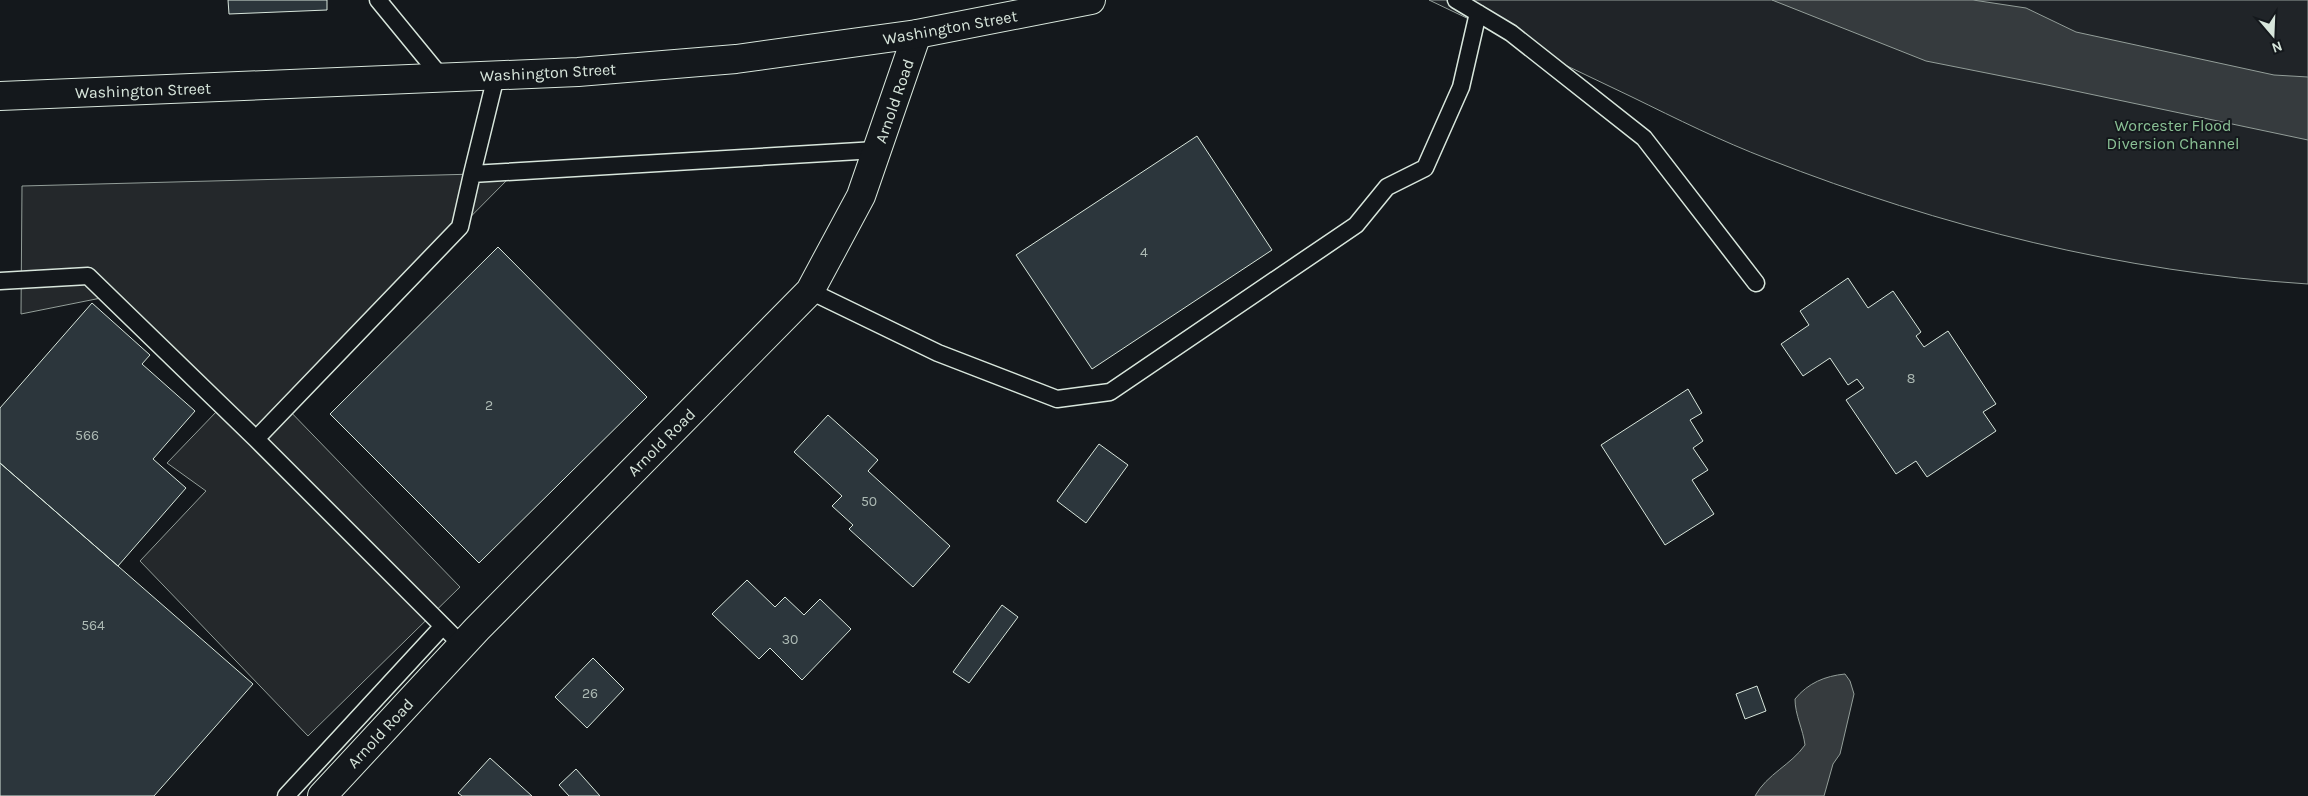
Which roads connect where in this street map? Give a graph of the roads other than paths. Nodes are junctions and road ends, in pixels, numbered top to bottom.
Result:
1 (378, 0) edge
2 (1091, 0) edge
3 (1456, 0) edge
4 (1478, 13) junction
5 (917, 34) junction
6 (496, 76) junction
7 (442, 78) junction
8 (0, 96) edge
9 (876, 150) junction
10 (472, 174) junction
11 (0, 281) edge
12 (1756, 283) dead end
13 (810, 291) junction
14 (256, 439) junction
15 (443, 626) junction
16 (462, 645) junction
17 (286, 796) edge
18 (322, 796) edge

1 - 7 lane
2 - 5 main road, Washington Street
3 - 4 lane
4 - 12 lane
4 - 13 lane
5 - 6 main road, Washington Street
5 - 9 main road, Arnold Road
6 - 7 main road, Washington Street
6 - 10 lane
7 - 8 main road, Washington Street
9 - 10 lane
9 - 13 main road, Arnold Road
10 - 14 lane
11 - 14 lane
13 - 16 main road, Arnold Road
14 - 15 lane
15 - 16 lane
15 - 17 lane
16 - 18 main road, Arnold Road

